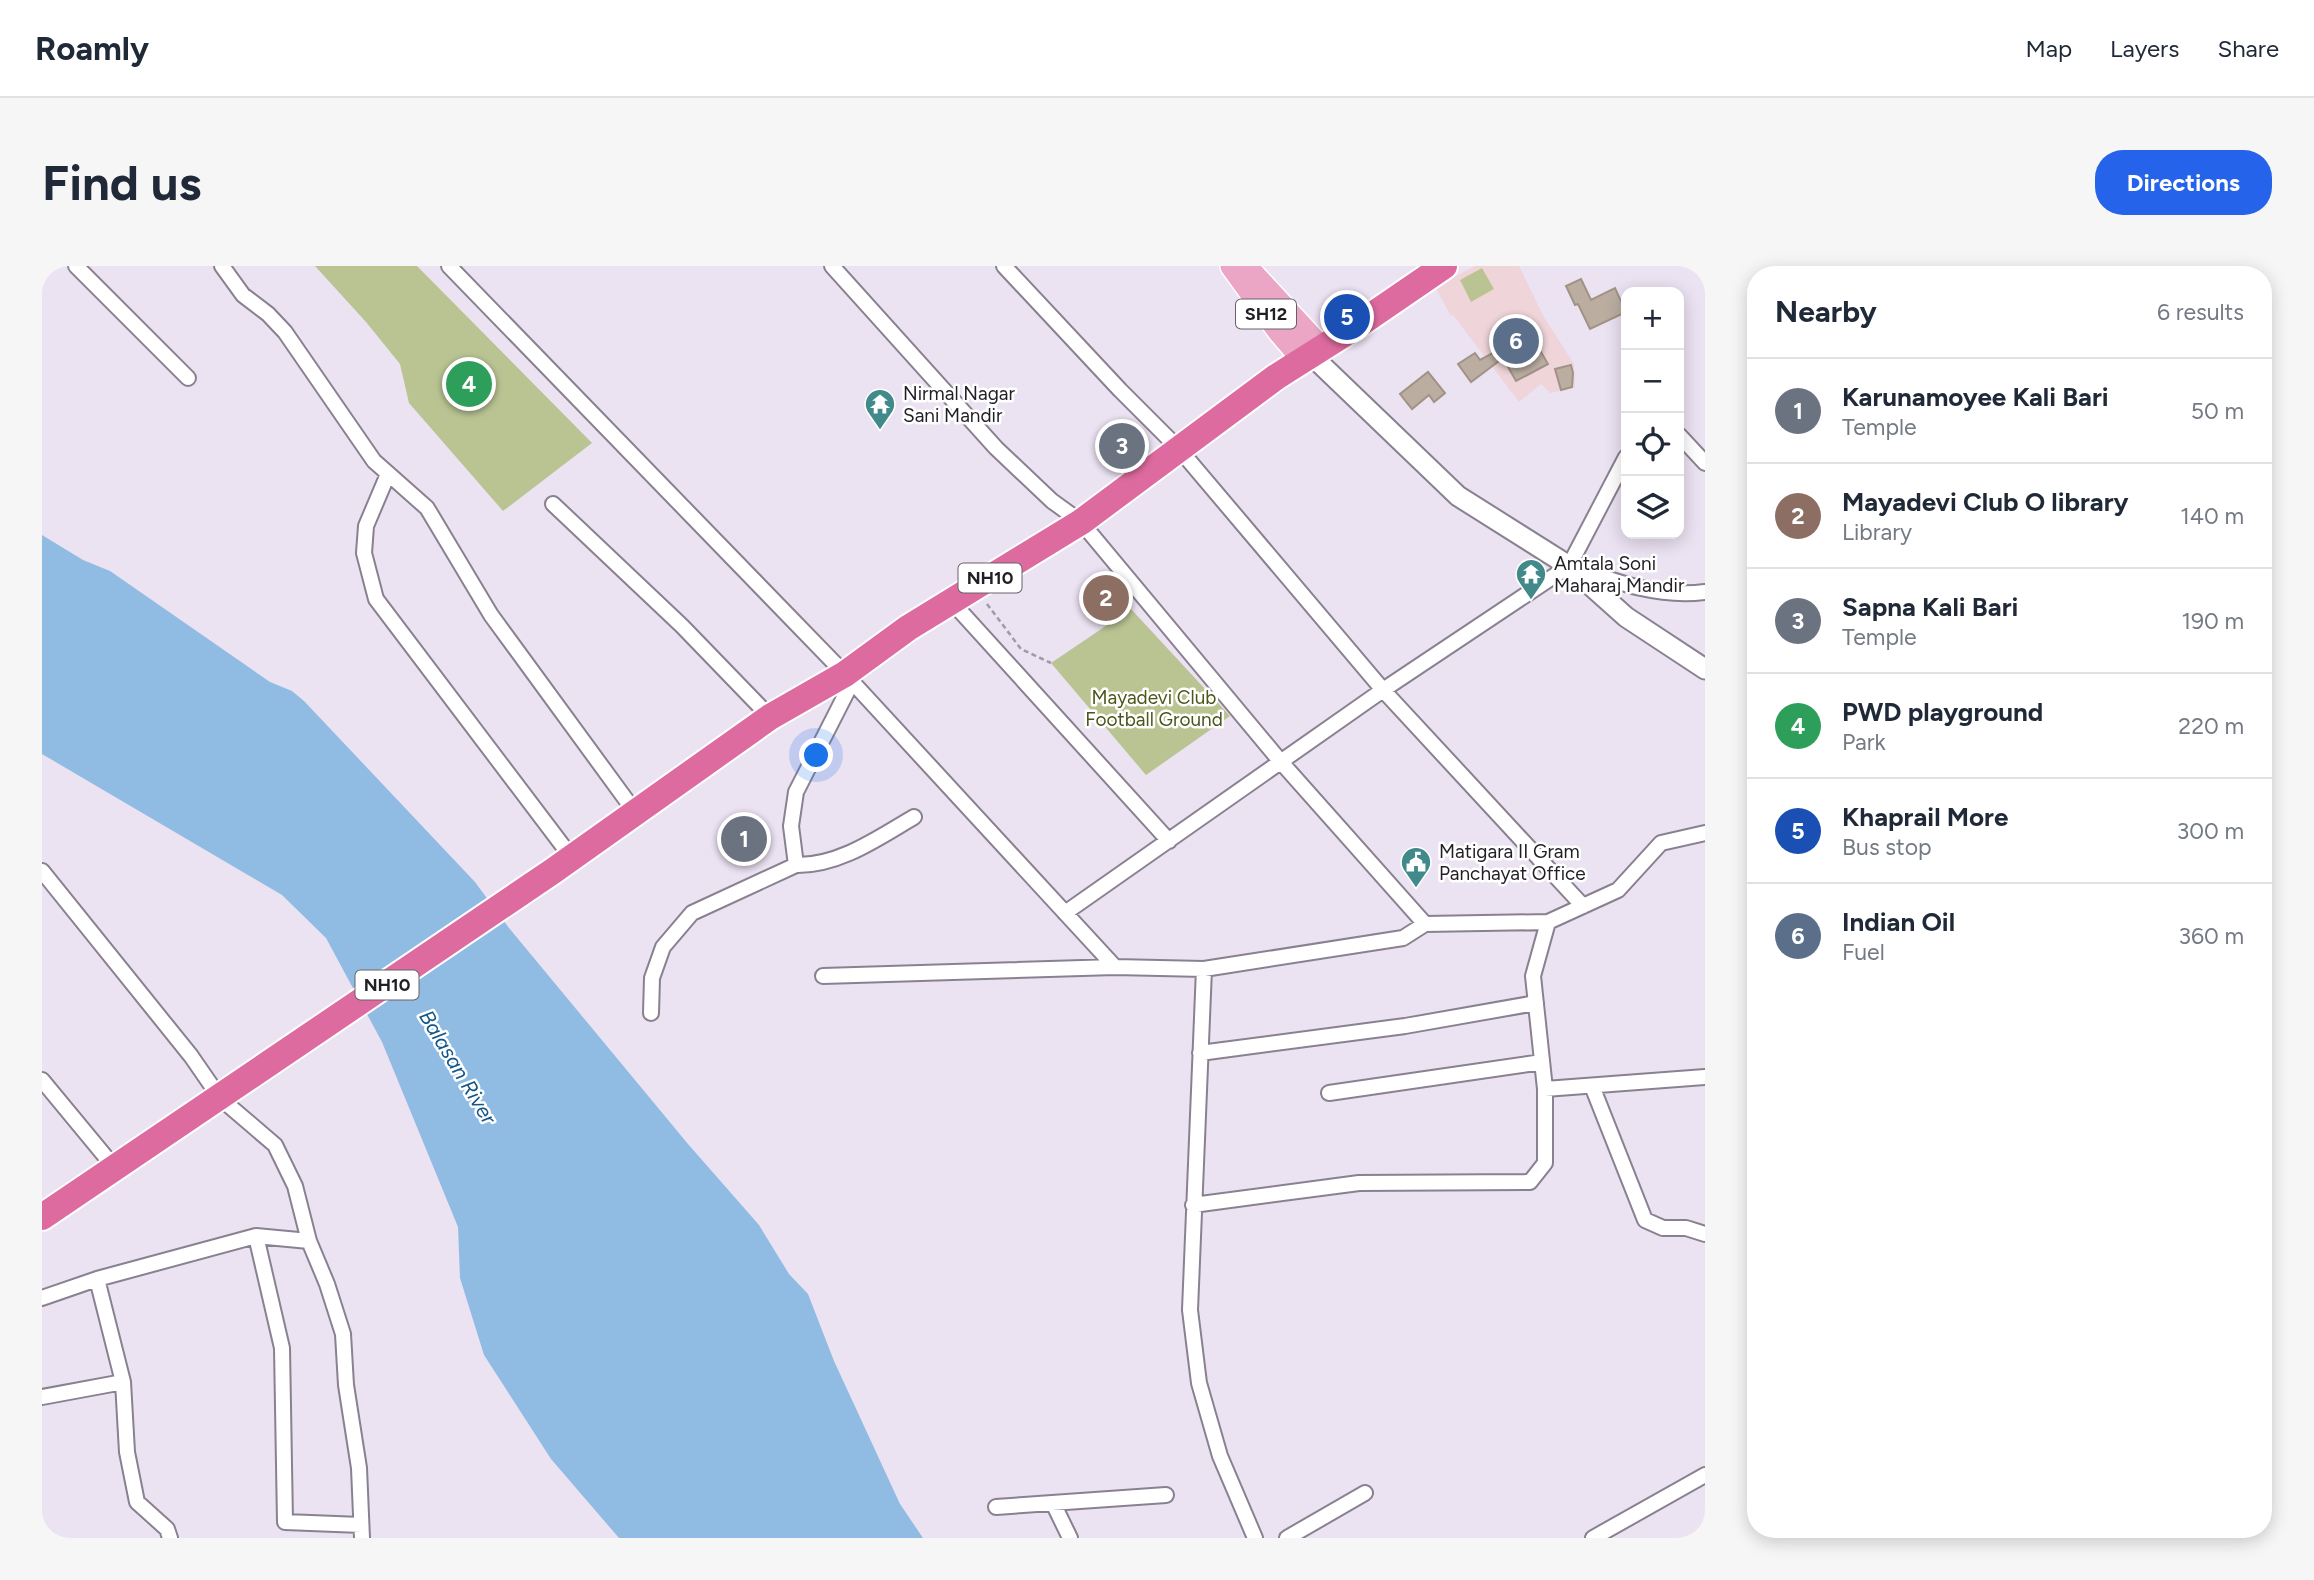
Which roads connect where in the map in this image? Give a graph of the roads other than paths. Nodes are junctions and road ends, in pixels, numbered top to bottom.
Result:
1 (76, 266) edge
2 (222, 266) edge
3 (449, 266) edge
4 (832, 266) edge
5 (1004, 266) edge
6 (1232, 266) edge
7 (1246, 266) edge
8 (1460, 266) edge
9 (1434, 273) edge
10 (1279, 331) junction
11 (1311, 354) junction
12 (1276, 377) junction
13 (188, 378) dead end
14 (1684, 440) edge
15 (1180, 450) junction
16 (1705, 463) edge
17 (1621, 467) edge
18 (388, 474) junction
19 (553, 504) dead end
20 (1081, 522) junction
21 (1569, 566) junction
22 (1705, 592) edge
23 (952, 602) junction
24 (1705, 668) edge
25 (848, 678) junction
26 (1383, 690) junction
27 (769, 717) junction
28 (1281, 762) junction
29 (635, 812) junction
30 (914, 817) dead end
31 (1705, 833) edge
32 (1168, 841) junction
33 (563, 864) junction
34 (796, 865) junction
35 (42, 871) edge
36 (1583, 906) junction
37 (1065, 913) junction
38 (1548, 922) junction
39 (1425, 924) junction
40 (1115, 967) junction
41 (1204, 969) junction
42 (823, 976) dead end
43 (1536, 1003) junction
44 (651, 1013) dead end
45 (1200, 1053) junction
46 (1542, 1062) junction
47 (1705, 1077) edge
48 (42, 1080) edge
49 (1592, 1086) junction
50 (1545, 1089) junction
51 (1329, 1093) dead end
52 (220, 1098) junction
53 (114, 1167) junction
54 (1193, 1205) junction
55 (42, 1217) edge
56 (1705, 1234) edge
57 (256, 1236) junction
58 (309, 1241) junction
59 (97, 1279) junction
60 (42, 1298) edge
61 (124, 1382) junction
62 (42, 1397) edge
63 (1705, 1475) edge
64 (1365, 1493) dead end
65 (1166, 1495) dead end
66 (1054, 1505) junction
67 (996, 1507) dead end
68 (362, 1532) edge
69 (170, 1538) edge
70 (1070, 1538) edge
71 (1255, 1538) edge
72 (1287, 1538) edge
73 (1593, 1538) edge

1 - 13 street
2 - 18 street
3 - 25 street
4 - 20 street
5 - 15 street
6 - 10 main road, SH12
7 - 11 main road, SH12
8 - 9 highway
9 - 11 highway, NH10
10 - 11 main road, SH12
10 - 12 main road
11 - 12 highway, NH10
11 - 21 street
12 - 15 highway, NH10
14 - 16 street
15 - 20 highway, NH10
15 - 26 street
17 - 21 street
18 - 29 street
18 - 33 street
19 - 27 street
20 - 23 highway, NH10
20 - 28 street
21 - 22 street
21 - 24 street
21 - 26 street
23 - 25 highway, NH10
23 - 32 street
25 - 27 highway, NH10
25 - 34 street
25 - 37 street
26 - 28 street
26 - 36 street
27 - 29 highway, NH10
28 - 32 street
28 - 39 street
29 - 33 highway, NH10
30 - 34 street
31 - 36 street
32 - 37 street
33 - 52 highway, NH10
34 - 44 street
35 - 52 street
36 - 38 street
37 - 40 street
38 - 39 street
38 - 43 street
39 - 41 street
40 - 41 street
40 - 42 street
41 - 45 street
43 - 45 street
43 - 46 street
45 - 54 street
46 - 50 street
46 - 51 street
47 - 49 street
48 - 53 street
49 - 50 street
49 - 56 street
50 - 54 street
52 - 53 highway, NH10
52 - 58 street
53 - 55 highway, NH10
54 - 71 street
57 - 58 street
57 - 59 street
57 - 68 street
58 - 68 street
59 - 60 street
59 - 61 street
61 - 62 street
61 - 69 street
63 - 73 street
64 - 72 street
65 - 66 street
66 - 67 street
66 - 70 street

